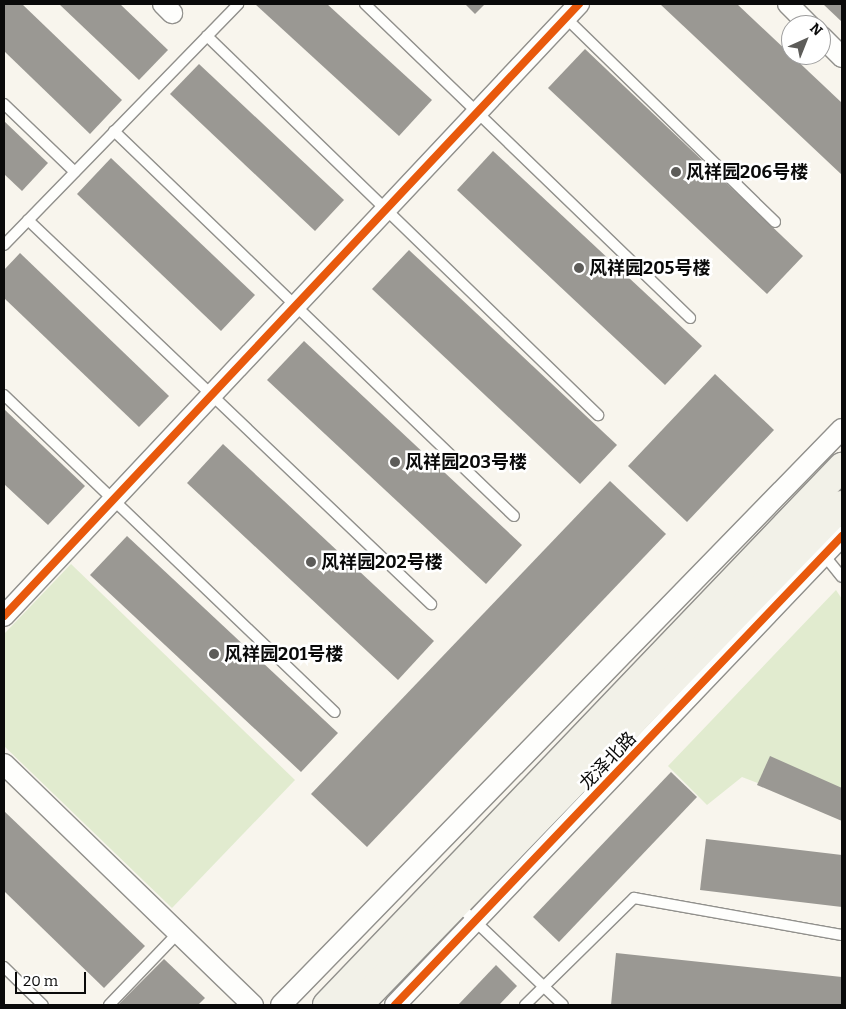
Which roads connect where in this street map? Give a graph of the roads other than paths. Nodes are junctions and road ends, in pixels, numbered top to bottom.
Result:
1 (238, 4) edge
2 (365, 4) edge
3 (788, 4) edge
4 (573, 11) edge
5 (799, 15) edge
6 (207, 36) junction
7 (831, 46) edge
8 (842, 57) edge
9 (4, 104) edge
10 (477, 113) junction
11 (114, 132) junction
12 (75, 172) junction
13 (386, 210) junction
14 (28, 220) junction
15 (775, 222) dead end
16 (4, 245) edge
17 (295, 307) junction
18 (690, 318) dead end
19 (4, 395) edge
20 (212, 396) junction
21 (598, 414) dead end
22 (842, 429) edge
23 (842, 467) edge
24 (114, 499) junction
25 (842, 505) edge
26 (514, 516) dead end
27 (842, 536) edge
28 (824, 556) junction
29 (842, 577) edge
30 (431, 604) dead end
31 (4, 616) edge
32 (334, 712) dead end
33 (4, 764) edge
34 (456, 903) junction
35 (476, 922) junction
36 (178, 933) junction
37 (842, 935) edge
38 (4, 967) edge
39 (544, 986) junction
40 (43, 1005) edge
41 (109, 1005) edge
42 (253, 1005) edge
43 (281, 1005) edge
44 (327, 1005) edge
45 (358, 1005) edge
46 (395, 1005) edge
47 (525, 1005) edge
48 (563, 1005) edge

1 - 6 lane
2 - 10 lane
3 - 5 street
4 - 10 street
4 - 15 lane
6 - 11 lane
6 - 13 lane
7 - 8 street
9 - 12 lane
10 - 13 street
10 - 18 lane
11 - 12 lane
11 - 17 lane
12 - 14 lane
13 - 17 street
13 - 21 lane
14 - 16 lane
14 - 20 lane
17 - 20 street
17 - 26 lane
19 - 24 lane
20 - 24 street
20 - 30 lane
22 - 43 street
23 - 44 main road, 龙泽北路
24 - 31 street
24 - 32 lane
25 - 34 main road, 龙泽北路
27 - 28 street, 龙泽北路
28 - 29 lane
28 - 35 street, 龙泽北路
33 - 36 street
34 - 35 lane
34 - 45 main road, 龙泽北路
35 - 39 lane
35 - 46 street, 龙泽北路
36 - 41 lane
36 - 42 street
37 - 39 lane
38 - 40 lane
39 - 47 lane
39 - 48 lane

